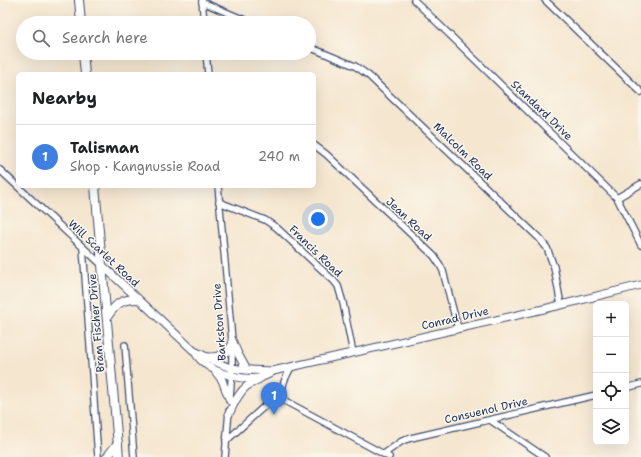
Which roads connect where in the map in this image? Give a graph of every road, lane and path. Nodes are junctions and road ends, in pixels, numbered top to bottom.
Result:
1 (79, 0) edge
2 (414, 0) edge
3 (545, 0) edge
4 (202, 1) edge
5 (80, 16) edge
6 (203, 16) edge
7 (236, 16) edge
8 (316, 50) edge
9 (84, 60) edge
10 (207, 60) edge
11 (85, 72) edge
12 (208, 72) edge
13 (641, 92) edge
14 (316, 146) edge
15 (0, 170) edge
16 (641, 184) edge
17 (16, 185) edge
18 (19, 188) edge
19 (95, 188) edge
20 (218, 188) edge
21 (617, 198) junction
22 (219, 202) junction
23 (641, 245) edge
24 (83, 248) junction
25 (102, 265) junction
26 (641, 285) edge
27 (137, 299) junction
28 (561, 305) junction
29 (107, 317) junction
30 (458, 329) junction
31 (232, 342) junction
32 (125, 345) dead end
33 (194, 351) junction
34 (353, 353) junction
35 (208, 357) junction
36 (291, 367) junction
37 (212, 368) junction
38 (232, 368) junction
39 (247, 370) junction
40 (273, 371) junction
41 (232, 376) junction
42 (263, 377) junction
43 (641, 384) edge
44 (629, 387) edge
45 (593, 396) edge
46 (230, 401) junction
47 (285, 401) junction
48 (229, 414) junction
49 (490, 420) junction
50 (226, 441) junction
51 (118, 443) junction
52 (386, 455) edge
53 (98, 457) edge
54 (107, 457) edge
55 (119, 457) edge
56 (134, 457) edge
57 (225, 457) edge
58 (544, 457) edge

1 - 5 main road
2 - 21 street, Standard Drive
3 - 13 street
4 - 6 street
4 - 7 street
8 - 28 street, Malcolm Road
9 - 11 main road
10 - 12 street
14 - 30 street, Jean Road
15 - 17 street, Will Scarlet Road
16 - 21 street
18 - 24 street, Will Scarlet Road
19 - 25 main road, Bram Fischer Drive
20 - 22 street, Barkston Drive
21 - 23 street, Standard Drive
22 - 31 street, Barkston Drive
22 - 34 street, Francis Road
24 - 25 street, Will Scarlet Road
24 - 53 street, Bram Fischer Drive
25 - 27 street, Will Scarlet Road
25 - 29 main road, Bram Fischer Drive
26 - 28 street, Conrad Drive
27 - 29 main road
27 - 33 street, Will Scarlet Road
28 - 30 street, Conrad Drive
29 - 51 main road, Bram Fischer Drive
30 - 34 street, Conrad Drive
31 - 35 street
31 - 38 street, Barkston Drive
31 - 39 street
32 - 56 street
33 - 35 street, Will Scarlet Road
33 - 37 street, Will Scarlet Road
34 - 36 street, Conrad Drive
35 - 38 street, Will Scarlet Road
36 - 40 street, Conrad Drive
36 - 47 street
37 - 41 street, Will Scarlet Road
37 - 46 street
38 - 39 street, Conrad Drive
38 - 41 street, Barkston Drive
39 - 40 street, Conrad Drive
40 - 42 street, Conrad Drive
41 - 42 street
41 - 46 street, Barkston Drive
42 - 48 street, Conrad Drive
43 - 44 street
45 - 49 street, Consuenol Drive
46 - 48 street, Barkston Drive
47 - 50 street
47 - 52 street
48 - 50 street, Barkston Drive
49 - 52 street, Consuenol Drive
49 - 58 street
50 - 57 street, Barkston Drive
51 - 54 main road
51 - 55 main road, Bram Fischer Drive

